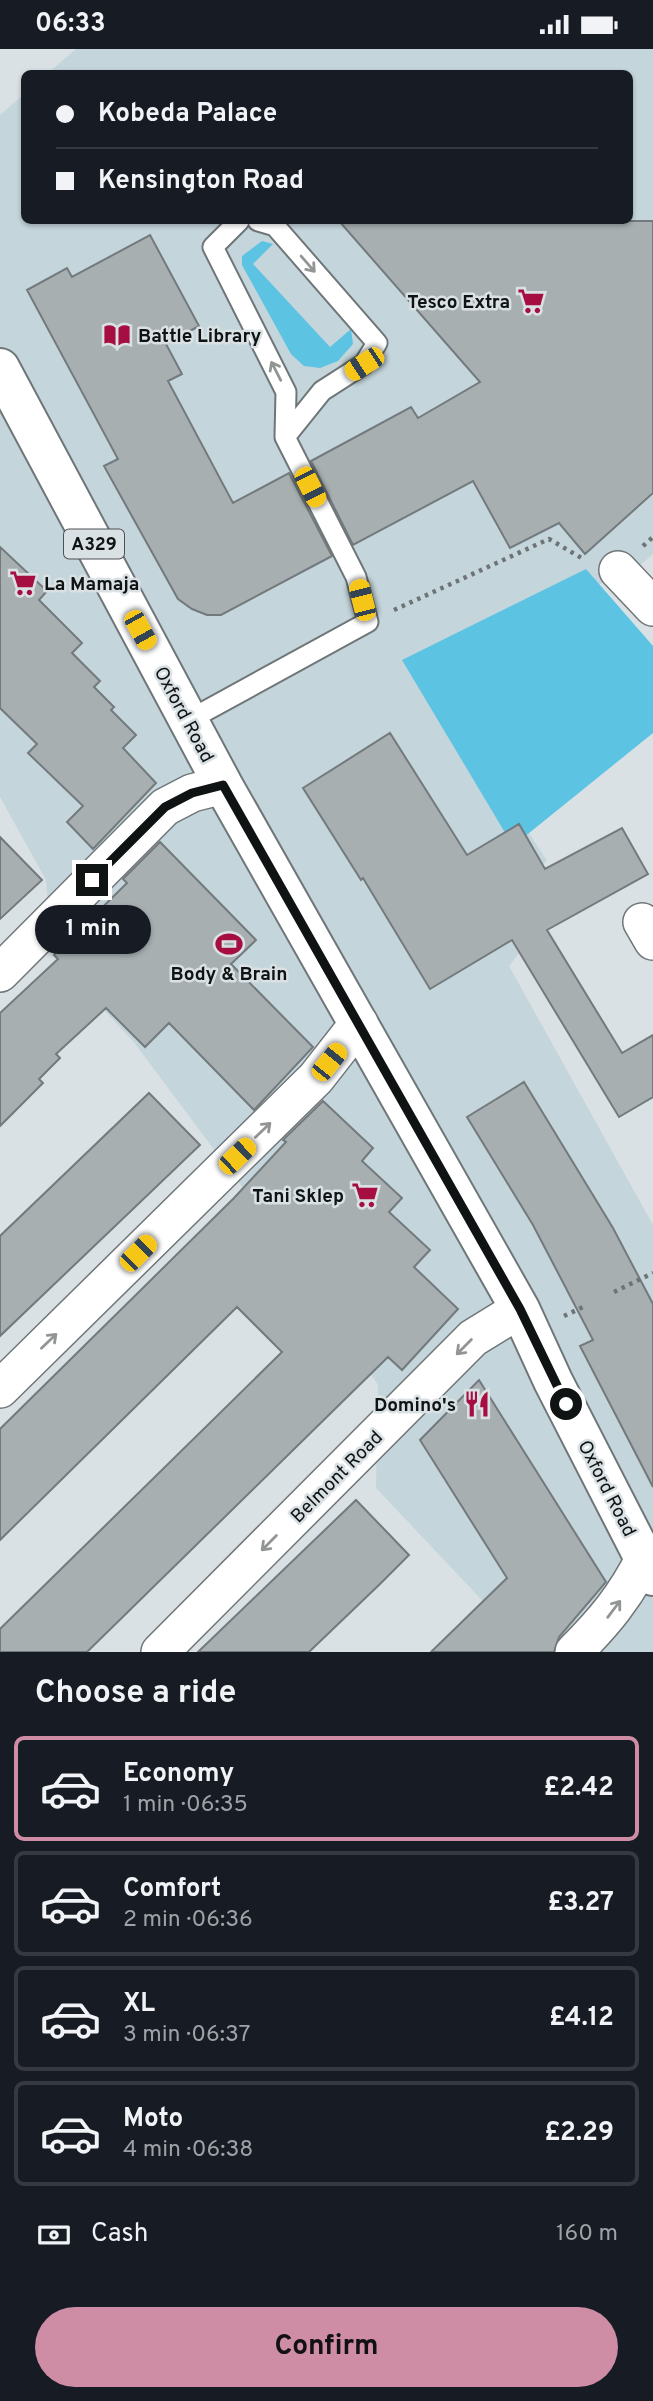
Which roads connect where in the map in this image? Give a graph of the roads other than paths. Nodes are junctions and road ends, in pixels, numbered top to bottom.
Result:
1 (236, 224) edge
2 (268, 224) edge
3 (0, 368) edge
4 (285, 437) junction
5 (605, 566) road end
6 (653, 607) edge
7 (189, 720) junction
8 (223, 785) junction
9 (0, 972) edge
10 (359, 1023) junction
11 (520, 1309) junction
12 (0, 1389) edge
13 (649, 1568) edge
14 (160, 1652) edge
15 (574, 1652) edge

4 -> 1 lane
2 -> 4 lane
3 - 7 main road, Oxford Road / A329
4 - 7 lane
5 - 6 street
7 - 8 main road, Oxford Road / A329
8 - 9 street
8 - 10 main road, Oxford Road / A329
10 - 11 main road, Oxford Road / A329
12 -> 10 street
11 - 13 main road, Oxford Road / A329
11 -> 14 street, Belmont Road
15 -> 13 street

